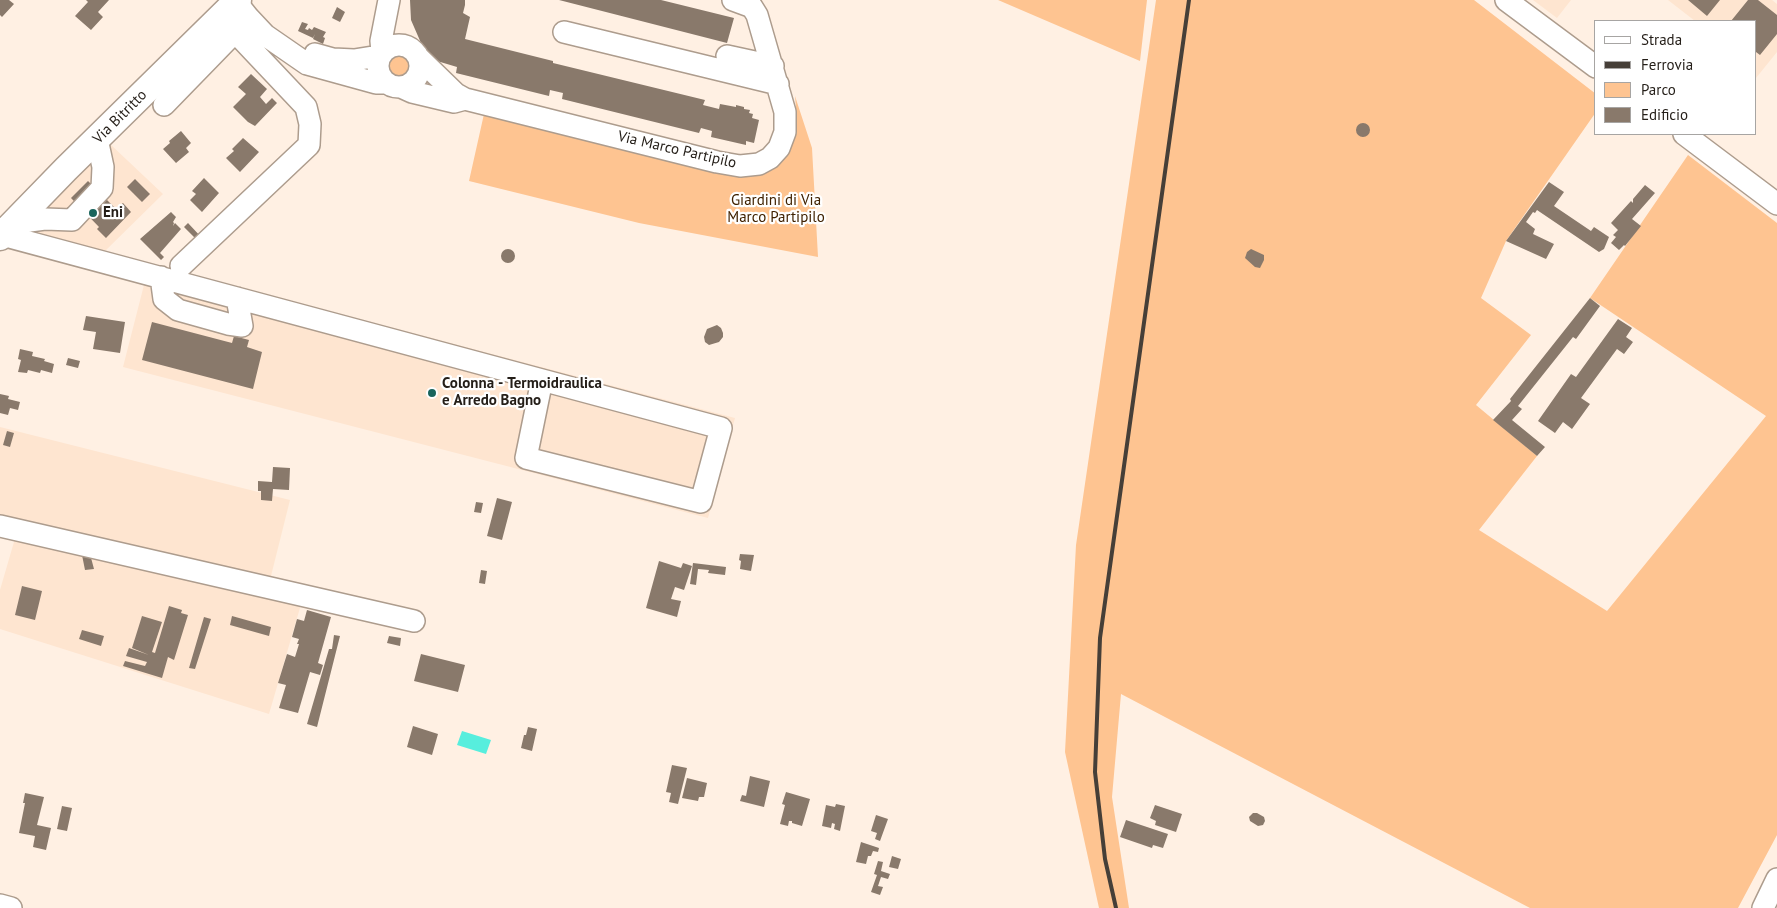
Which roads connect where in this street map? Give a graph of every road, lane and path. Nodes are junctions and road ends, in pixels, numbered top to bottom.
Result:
1 (389, 0) edge
2 (733, 0) edge
3 (1506, 0) edge
4 (233, 13) edge
5 (564, 32) dead end
6 (283, 48) junction
7 (412, 52) junction
8 (381, 54) junction
9 (727, 56) dead end
10 (1594, 66) edge
11 (776, 75) junction
12 (393, 85) junction
13 (465, 99) junction
14 (164, 105) dead end
15 (1685, 135) edge
16 (97, 139) junction
17 (1777, 204) edge
18 (5, 231) edge
19 (181, 266) dead end
20 (161, 277) junction
21 (237, 298) junction
22 (542, 380) junction
23 (0, 526) edge
24 (414, 621) dead end
25 (1777, 879) edge
26 (0, 905) edge
27 (11, 908) edge
28 (1763, 908) edge

1 - 7 street, Via Marco Partipilo
1 - 8 street, Via Marco Partipilo
2 - 11 street, Via Marco Partipilo
3 - 10 street
4 - 6 street, Via Marco Partipilo
4 - 14 street
4 - 16 main road, Via Bitritto
4 - 19 street
5 - 11 street
6 - 8 street
6 - 12 street, Via Marco Partipilo
7 - 8 street
7 - 12 street
7 - 13 street, Via Marco Partipilo
8 - 12 street
9 - 11 street
11 - 13 street, Via Marco Partipilo
12 - 13 street, Via Marco Partipilo
15 - 17 street
16 - 18 main road, Via Bitritto
16 - 18 street
18 - 20 street
20 - 21 street
20 - 21 street
21 - 22 street
22 - 22 street
23 - 24 street
25 - 28 street
26 - 27 street

